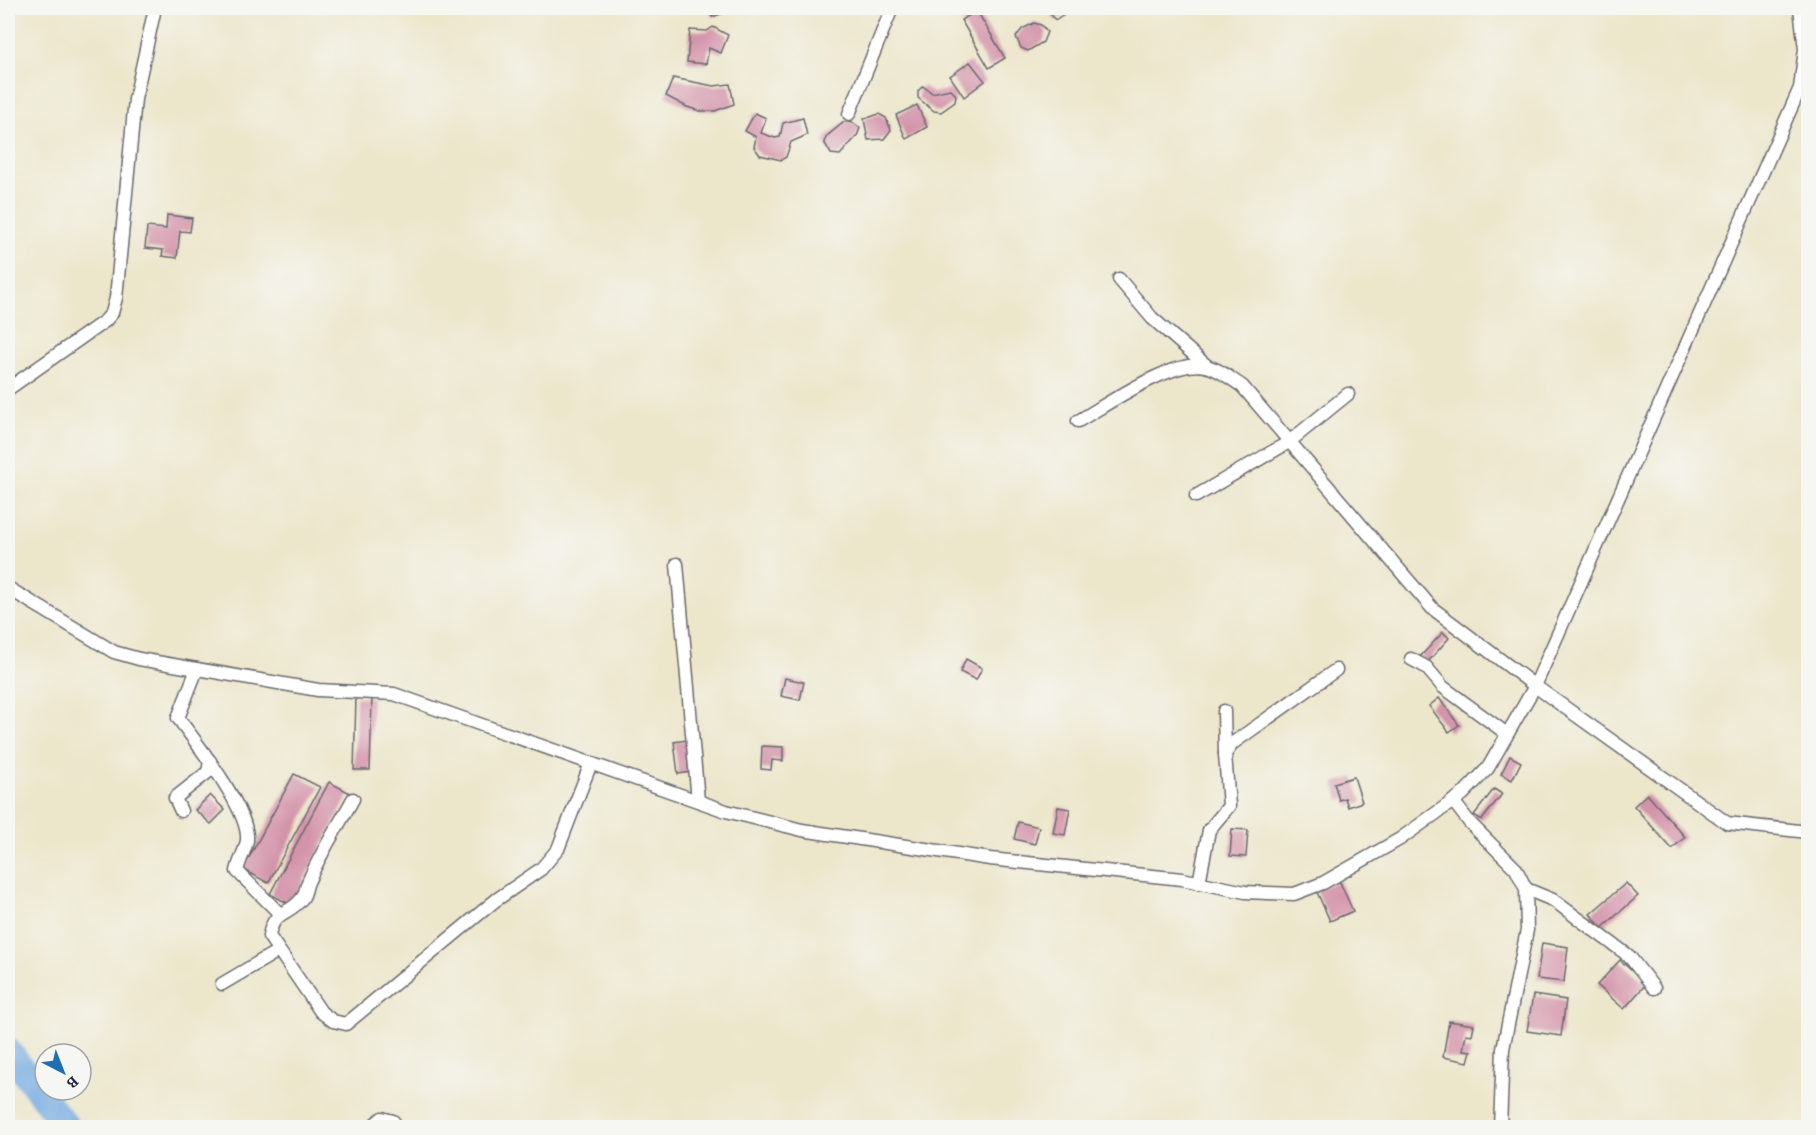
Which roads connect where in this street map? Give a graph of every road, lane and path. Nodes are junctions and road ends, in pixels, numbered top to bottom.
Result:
1 (155, 8) edge
2 (892, 8) edge
3 (1800, 8) edge
4 (1807, 49) edge
5 (849, 114) dead end
6 (1119, 279) dead end
7 (1207, 366) junction
8 (8, 389) edge
9 (1348, 394) dead end
10 (1078, 421) dead end
11 (1290, 442) junction
12 (1196, 496) dead end
13 (677, 564) dead end
14 (8, 588) edge
15 (1411, 659) dead end
16 (197, 669) junction
17 (1336, 670) dead end
18 (1535, 686) junction
19 (1224, 711) dead end
20 (1507, 734) junction
21 (1225, 754) junction
22 (210, 761) junction
23 (591, 763) junction
24 (353, 799) dead end
25 (698, 801) junction
26 (1453, 801) junction
27 (181, 811) dead end
28 (1809, 832) edge
29 (1199, 883) junction
30 (1526, 888) junction
31 (279, 913) junction
32 (278, 951) junction
33 (222, 984) dead end
34 (1654, 988) dead end
35 (370, 1128) edge
36 (398, 1128) edge
37 (1500, 1128) edge

1 - 8 street
2 - 5 street
3 - 4 street
4 - 18 street
6 - 7 street
7 - 10 street
7 - 11 street
9 - 11 street
11 - 12 street
11 - 18 street
13 - 25 street
14 - 16 street
15 - 20 street
16 - 22 street
16 - 23 street
17 - 21 street
18 - 20 street
18 - 28 street
19 - 21 street
20 - 26 street
21 - 29 street
22 - 27 street
22 - 31 street
23 - 25 street
23 - 32 street
24 - 31 street
25 - 29 street
26 - 29 street
26 - 30 street
30 - 34 street
30 - 37 street
31 - 32 street
32 - 33 street
35 - 36 street

